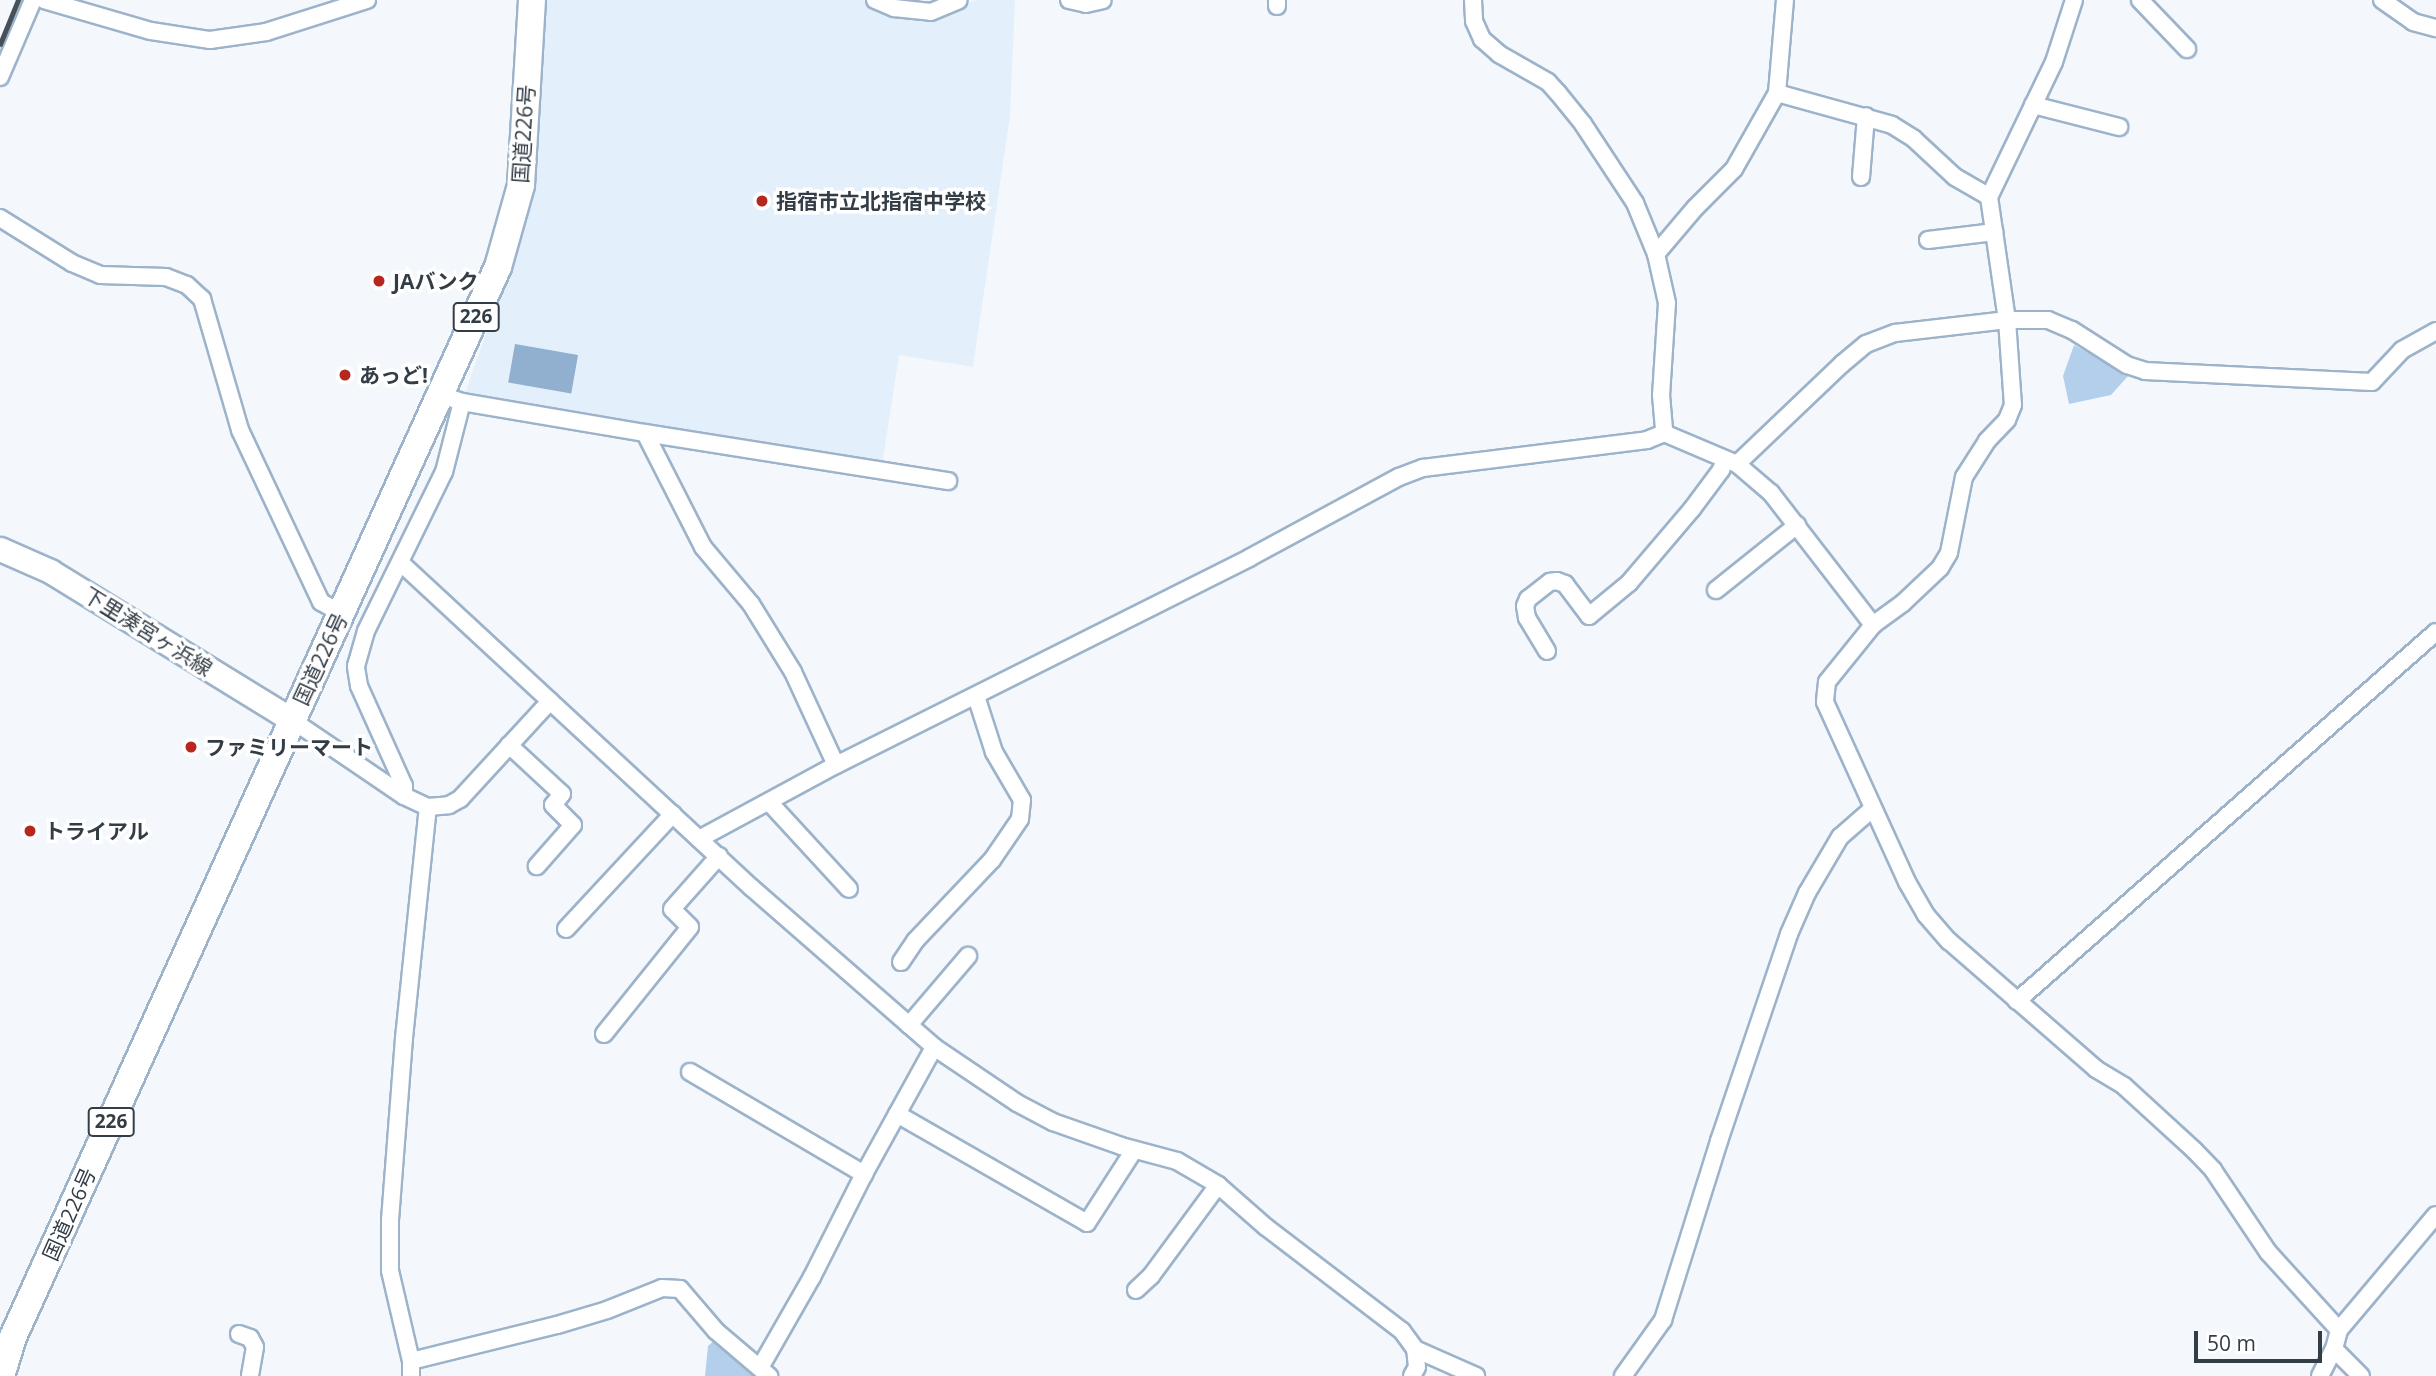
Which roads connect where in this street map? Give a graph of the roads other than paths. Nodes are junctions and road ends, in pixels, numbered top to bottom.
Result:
1 (33, 0) edge
2 (44, 0) edge
3 (367, 0) edge
4 (532, 0) edge
5 (875, 0) edge
6 (959, 0) edge
7 (1069, 0) edge
8 (1103, 0) edge
9 (1473, 0) edge
10 (1785, 0) edge
11 (2140, 0) edge
12 (2382, 0) edge
13 (2071, 1) edge
14 (2436, 28) edge
15 (2187, 49) dead end
16 (0, 77) edge
17 (1777, 93) junction
18 (2033, 105) junction
19 (1866, 116) junction
20 (2119, 127) dead end
21 (1861, 177) dead end
22 (1989, 197) junction
23 (0, 218) edge
24 (1995, 232) junction
25 (1928, 240) dead end
26 (1656, 254) junction
27 (2007, 320) junction
28 (2436, 331) edge
29 (452, 398) junction
30 (645, 433) junction
31 (1664, 433) junction
32 (1731, 462) junction
33 (948, 481) dead end
34 (1797, 524) junction
35 (0, 549) edge
36 (401, 562) junction
37 (1716, 590) dead end
38 (341, 613) junction
39 (1872, 625) junction
40 (2436, 632) edge
41 (1547, 651) dead end
42 (975, 696) junction
43 (551, 701) junction
44 (292, 720) junction
45 (509, 745) junction
46 (836, 765) junction
47 (404, 796) junction
48 (769, 802) junction
49 (428, 807) junction
50 (1872, 809) junction
51 (673, 814) junction
52 (699, 838) junction
53 (719, 856) junction
54 (537, 866) dead end
55 (849, 889) dead end
56 (566, 929) dead end
57 (968, 956) dead end
58 (901, 962) dead end
59 (2017, 1001) junction
60 (909, 1025) junction
61 (604, 1034) dead end
62 (934, 1047) junction
63 (690, 1072) dead end
64 (897, 1114) junction
65 (1134, 1150) junction
66 (864, 1174) junction
67 (1218, 1185) junction
68 (2436, 1215) edge
69 (1136, 1290) dead end
70 (2339, 1330) junction
71 (239, 1334) dead end
72 (1415, 1349) junction
73 (2334, 1349) junction
74 (411, 1368) edge
75 (765, 1371) edge
76 (1, 1376) edge
77 (250, 1376) edge
78 (1412, 1376) edge
79 (1476, 1376) edge
80 (1623, 1376) edge
81 (2320, 1376) edge
82 (2361, 1376) edge

1 - 16 street
2 - 3 street
4 - 29 highway, 国道226号 / 226
5 - 6 street
7 - 8 street
9 - 26 street
10 - 17 street
11 - 15 street
12 - 14 street
13 - 18 street
17 - 19 street
17 - 26 street
18 - 20 street
18 - 22 street
19 - 21 street
19 - 22 street
22 - 24 street
23 - 38 street
24 - 25 street
24 - 27 street
26 - 31 street
27 - 28 street
27 - 32 street
27 - 39 street
29 - 30 street
29 - 36 street
29 - 38 highway, 国道226号 / 226
30 - 33 street
30 - 46 street
31 - 32 street
31 - 42 street
32 - 34 street
32 - 41 street
34 - 37 street
34 - 39 street
35 - 44 main road, 下里湊宮ヶ浜線
36 - 43 street
36 - 47 street
38 - 44 highway, 国道226号 / 226
39 - 50 street
40 - 59 street
42 - 46 street
42 - 58 street
43 - 45 street
43 - 51 street
44 - 47 street
44 - 76 highway, 国道226号 / 226
45 - 49 street
45 - 54 street
46 - 48 street
47 - 49 street
48 - 52 street
48 - 55 street
49 - 74 street
50 - 59 street
50 - 80 street
51 - 52 street
51 - 56 street
52 - 53 street
53 - 60 street
53 - 61 street
57 - 60 street
59 - 70 street
60 - 62 street
62 - 64 street
62 - 65 street
63 - 66 street
64 - 65 street
64 - 66 street
65 - 67 street
66 - 75 street
67 - 69 street
67 - 72 street
68 - 70 street
70 - 73 street
71 - 77 street
72 - 78 street
72 - 79 street
73 - 81 street
73 - 82 street
74 - 75 street

